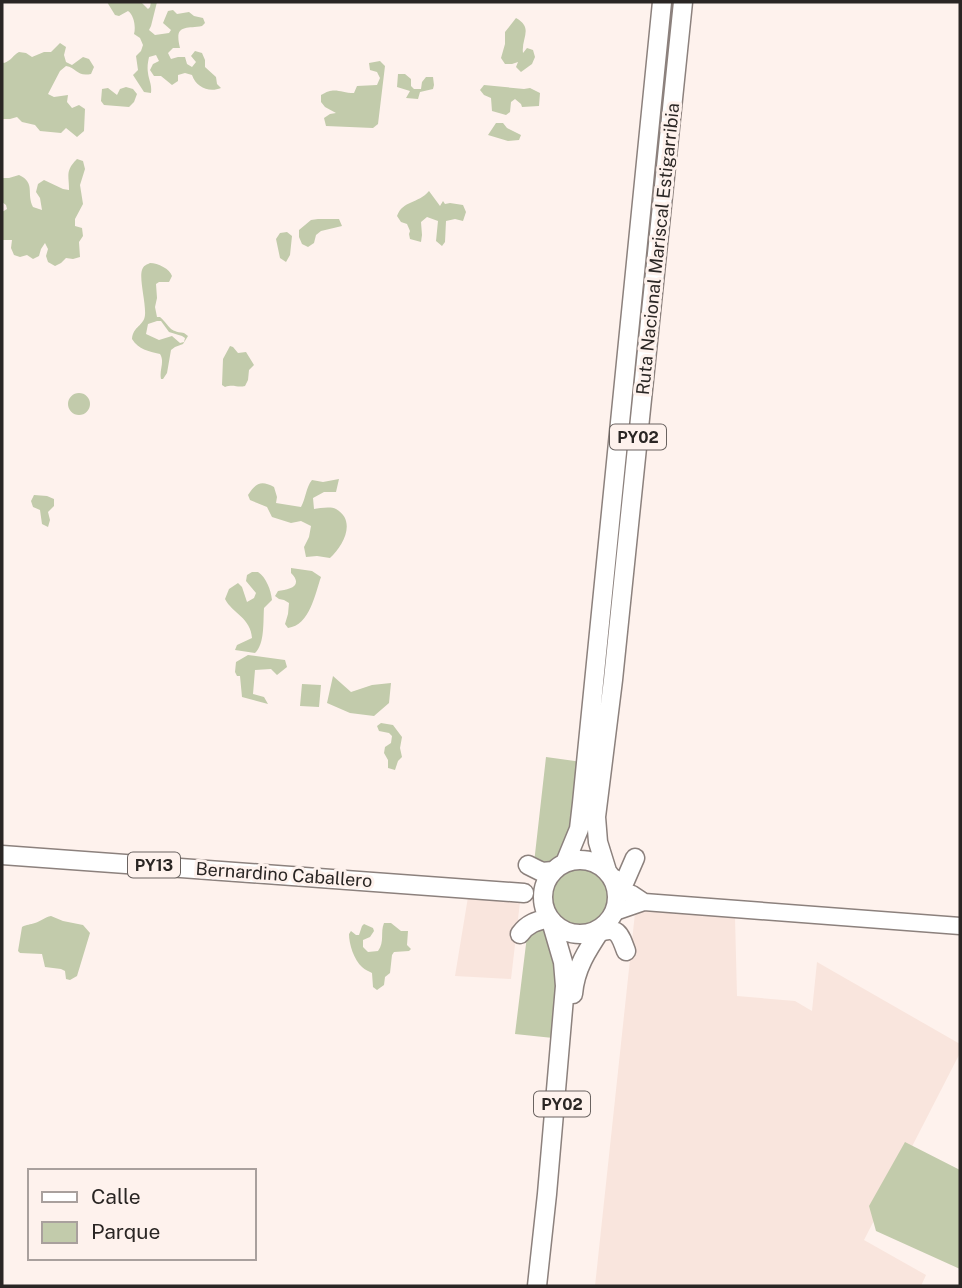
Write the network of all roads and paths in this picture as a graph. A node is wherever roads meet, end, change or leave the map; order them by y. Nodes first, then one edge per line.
1 (662, 2) edge
2 (683, 2) edge
3 (2, 855) edge
4 (635, 858) dead end
5 (528, 865) dead end
6 (556, 869) junction
7 (612, 879) junction
8 (524, 893) junction
9 (644, 902) junction
10 (615, 912) junction
11 (549, 918) junction
12 (960, 926) edge
13 (600, 930) junction
14 (520, 934) dead end
15 (626, 951) dead end
16 (537, 1286) edge
17 (544, 1286) edge

1 - 6 highway, Ruta Nacional Mariscal Estigarribia / PY02
2 - 7 highway, Ruta Nacional Mariscal Estigarribia / PY02
3 - 8 highway, Bernardino Caballero / PY13
4 - 7 highway
5 - 6 highway
6 - 7 highway
6 - 8 highway
6 - 11 highway, PY02
7 - 9 main road
7 - 10 highway, PY02
8 - 11 highway
9 - 10 main road
9 - 12 main road
10 - 13 highway, PY02
11 - 13 highway
11 - 14 highway
11 - 16 highway, PY02
13 - 15 highway
13 - 17 highway, PY02

